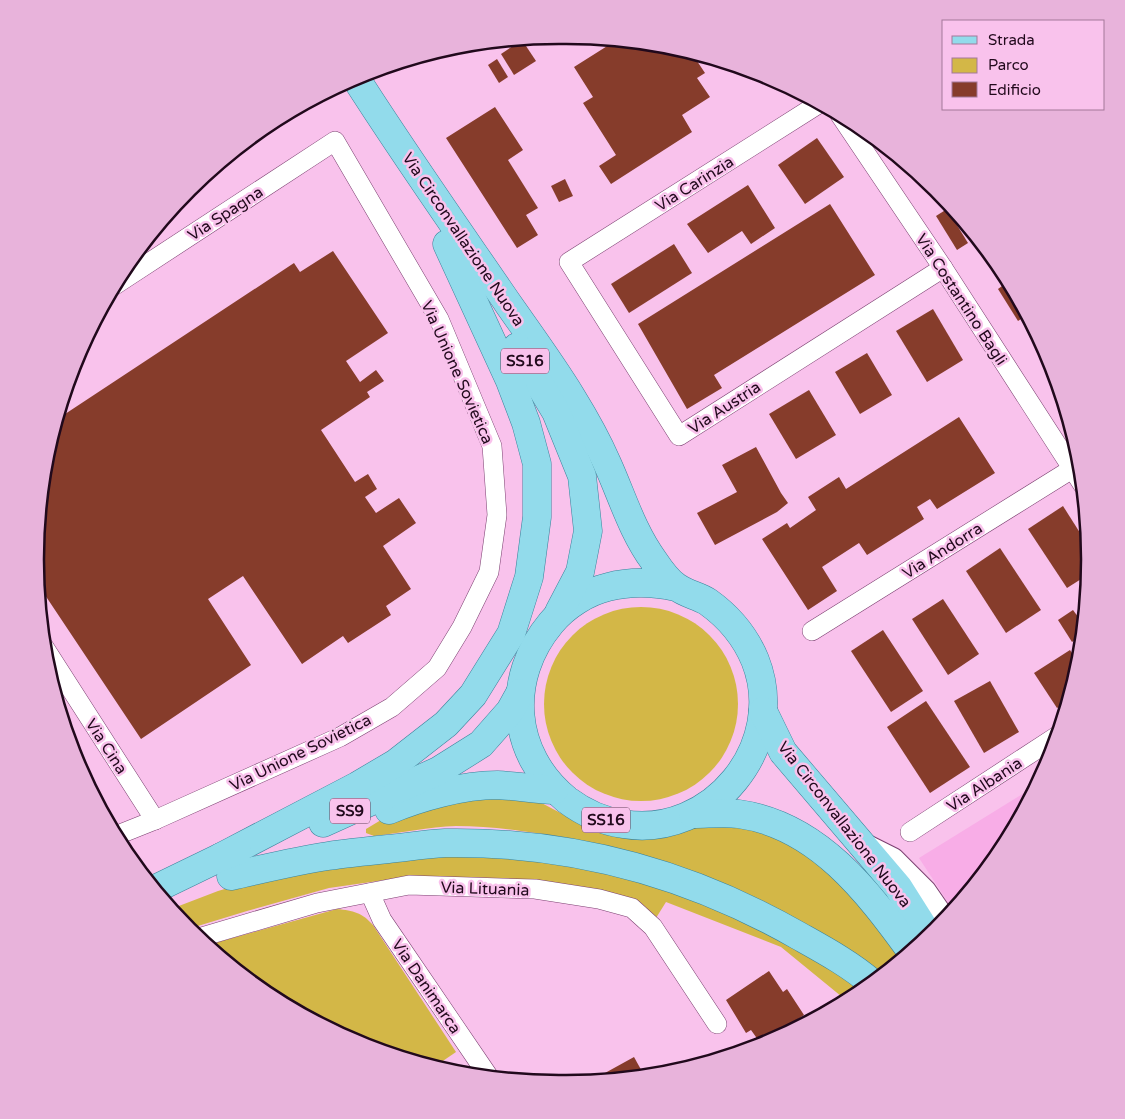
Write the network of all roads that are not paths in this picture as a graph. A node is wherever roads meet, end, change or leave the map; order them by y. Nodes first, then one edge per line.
1 (359, 84) edge
2 (814, 108) edge
3 (385, 125) junction
4 (850, 130) edge
5 (335, 140) joint
6 (447, 244) junction
7 (569, 262) joint
8 (943, 268) junction
9 (130, 274) edge
10 (1072, 468) joint
11 (676, 587) junction
12 (557, 616) junction
13 (812, 631) dead end
14 (55, 664) edge
15 (520, 693) junction
16 (763, 711) junction
17 (1048, 742) edge
18 (554, 790) junction
19 (693, 814) junction
20 (155, 820) junction
21 (910, 832) dead end
22 (123, 833) edge
23 (859, 842) junction
24 (226, 866) junction
25 (163, 889) edge
26 (370, 893) junction
27 (940, 913) edge
28 (925, 929) edge
29 (207, 935) edge
30 (907, 946) edge
31 (866, 978) edge
32 (718, 1024) dead end
33 (484, 1070) edge

1 - 3 main road, Via Circonvallazione Nuova / SS16
2 - 7 street, Via Carinzia
3 - 6 main road, Via Circonvallazione Nuova / SS16
3 - 11 main road, Via Circonvallazione Nuova / SS16
4 - 8 street, Via Costantino Bagli
5 - 9 street, Via Spagna
5 - 20 street, Via Unione Sovietica
6 - 12 main road, Via Circonvallazione Nuova / SS16
6 - 24 main road
7 - 8 street, Via Austria
8 - 10 street, Via Costantino Bagli
10 - 13 street, Via Andorra
11 - 12 main road, SS16
11 - 16 main road, SS16
12 - 15 main road, SS16
14 - 20 street, Via Cina
15 - 18 main road, SS16
15 - 24 main road, SS9
16 - 19 main road, SS16
16 - 23 main road, Via Circonvallazione Nuova / SS16
17 - 21 street, Via Albania
18 - 19 main road, SS16
18 - 24 main road, SS9
19 - 30 main road, Via Circonvallazione Nuova / SS16
20 - 22 street, Via Unione Sovietica
23 - 27 street
23 - 28 main road, Via Circonvallazione Nuova / SS16
24 - 25 main road, SS9
24 - 31 main road
26 - 29 street, Via Lituania
26 - 32 street, Via Lituania
26 - 33 street, Via Danimarca

